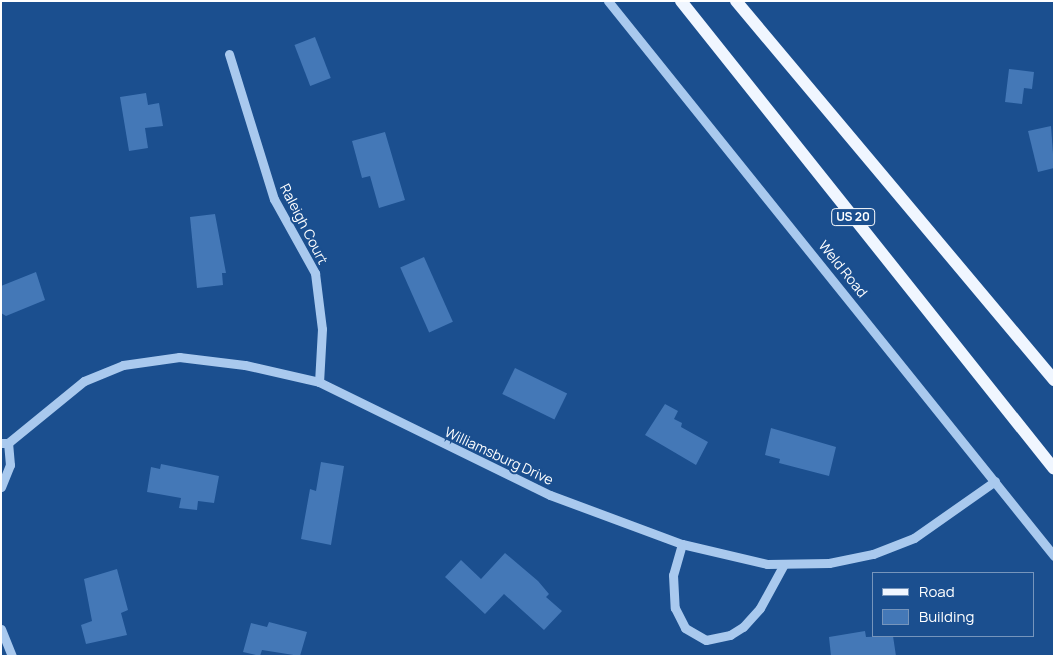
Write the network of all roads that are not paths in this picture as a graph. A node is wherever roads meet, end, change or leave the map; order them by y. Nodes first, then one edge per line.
1 (608, 1) edge
2 (681, 1) edge
3 (736, 1) edge
4 (229, 54) dead end
5 (1054, 380) edge
6 (319, 382) junction
7 (4, 443) edge
8 (1054, 469) edge
9 (995, 481) junction
10 (1, 487) edge
11 (682, 544) junction
12 (1054, 556) edge
13 (783, 566) junction
14 (1, 629) edge
15 (12, 656) edge

1 - 9 street, Weld Road
2 - 8 main road, US 20
3 - 5 main road
4 - 6 street, Raleigh Court
6 - 7 street, Williamsburg Drive
6 - 11 street, Williamsburg Drive
7 - 10 street
9 - 12 street, Weld Road
9 - 13 street, Williamsburg Drive
11 - 13 street, Williamsburg Drive
11 - 13 street
14 - 15 street

